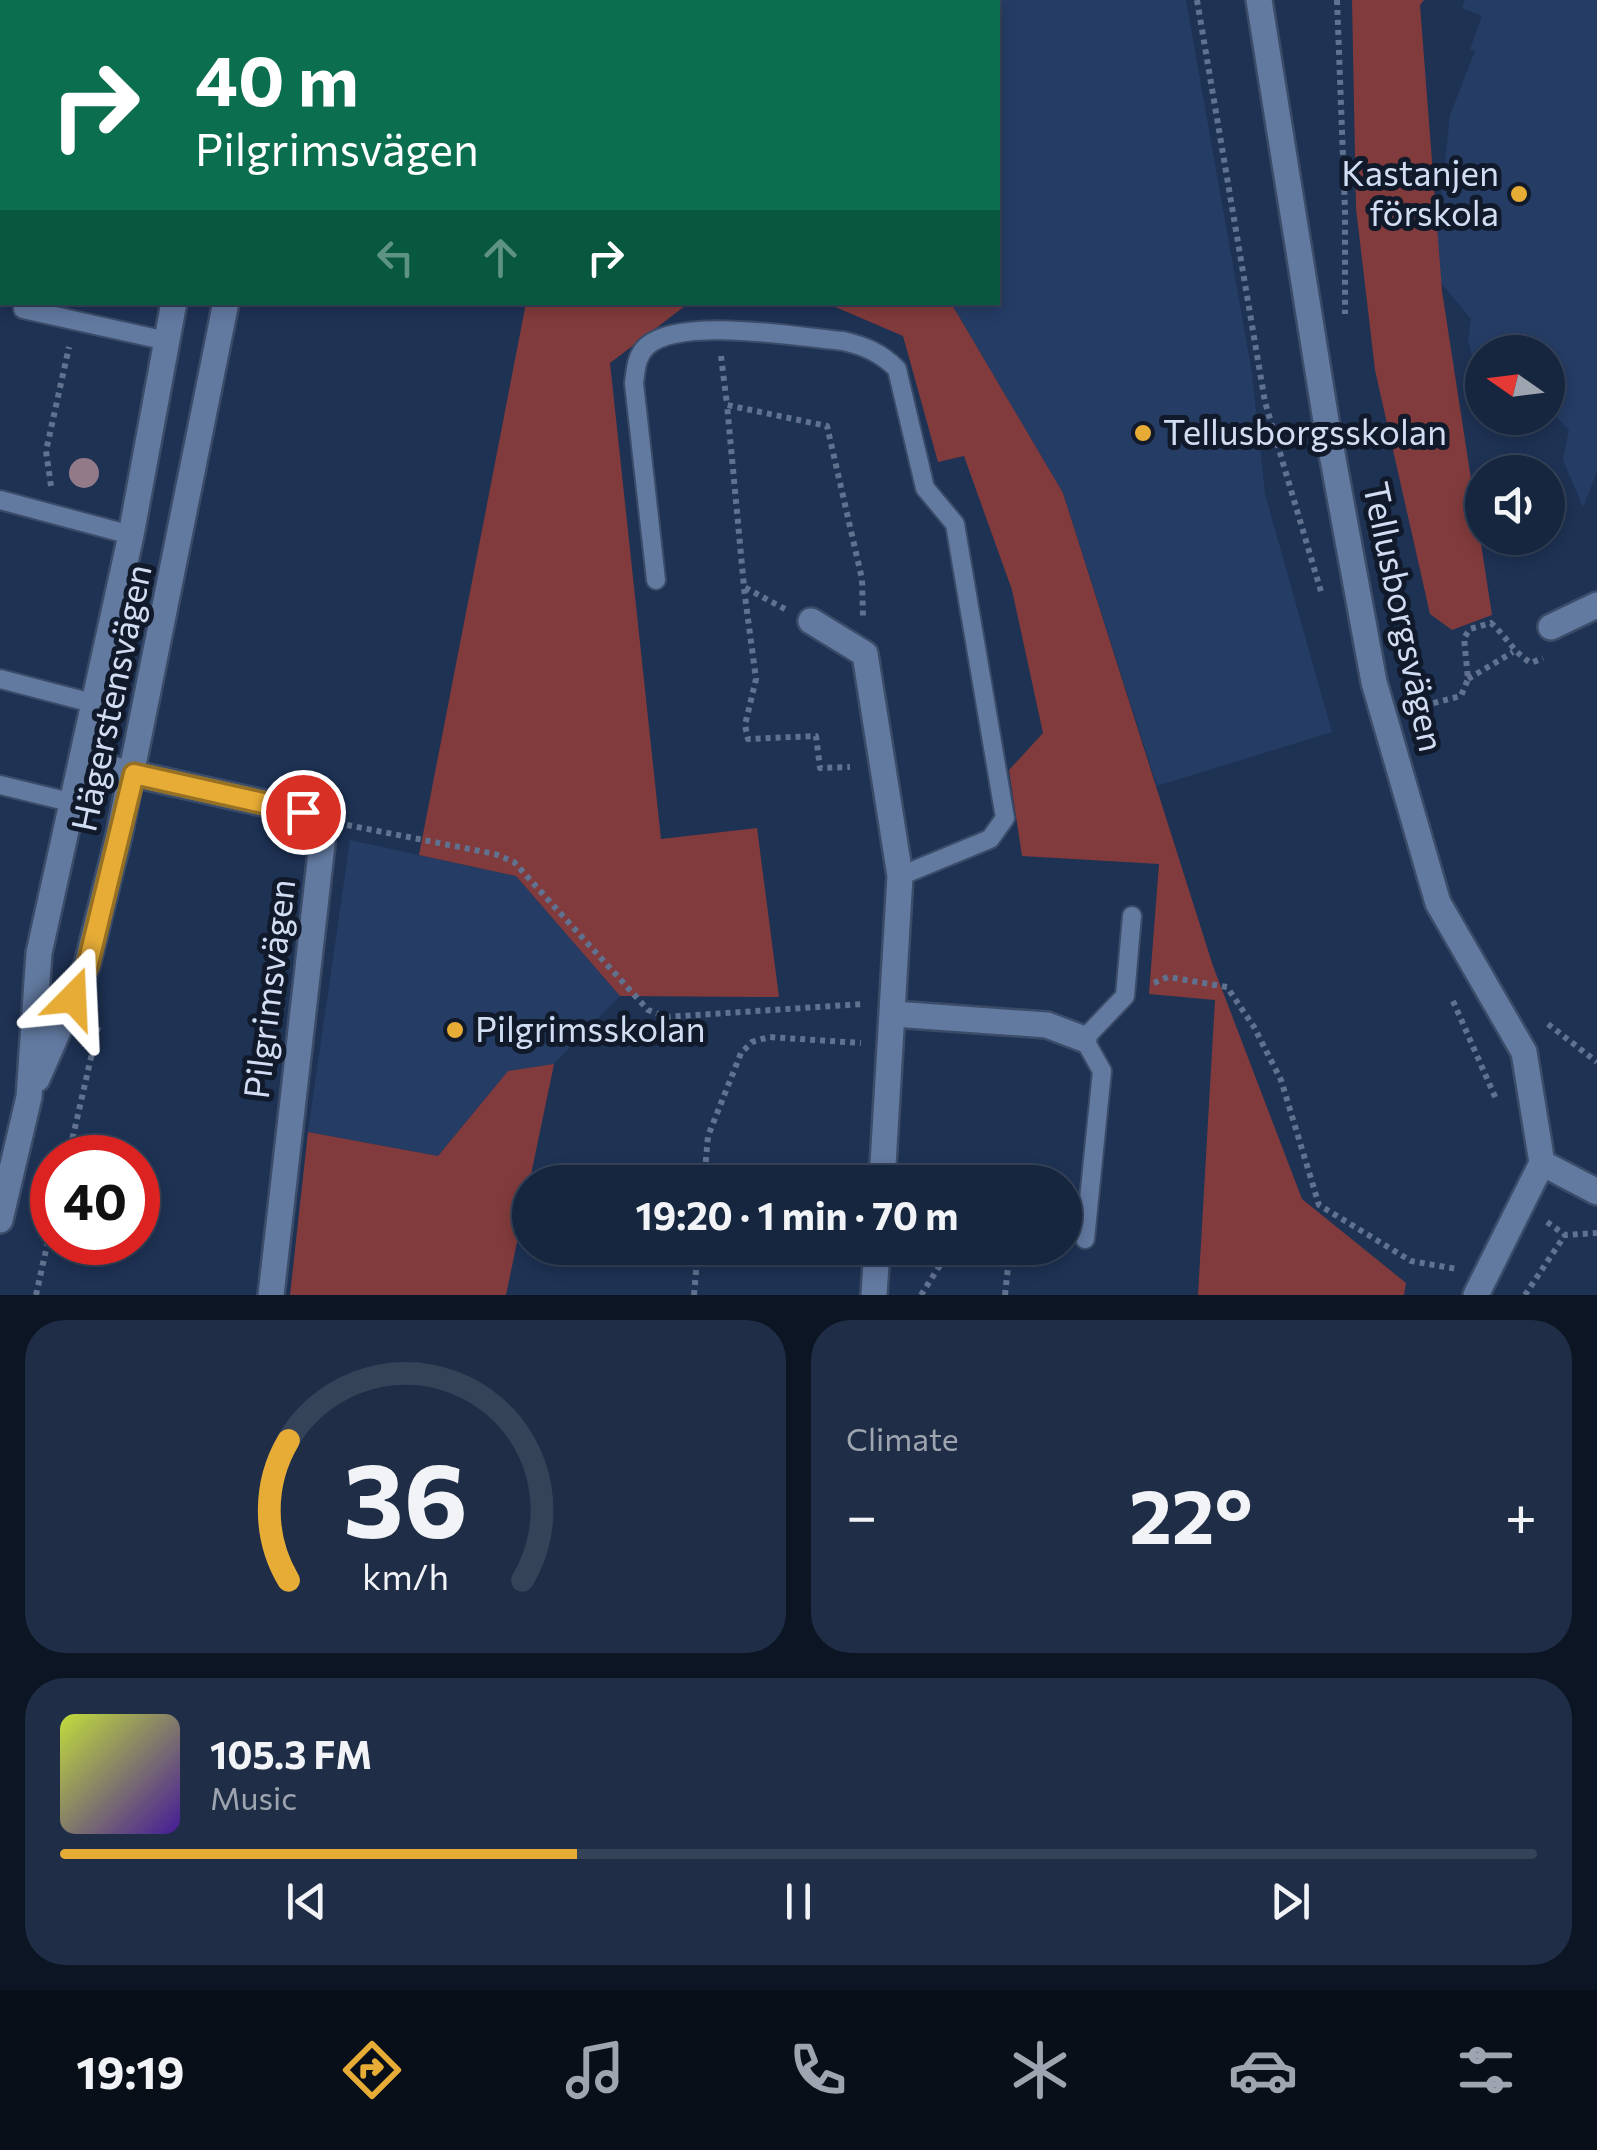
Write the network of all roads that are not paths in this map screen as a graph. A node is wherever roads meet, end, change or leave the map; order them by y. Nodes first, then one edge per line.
1 (1259, 0) edge
2 (173, 305) edge
3 (225, 305) edge
4 (22, 309) dead end
5 (166, 341) junction
6 (0, 500) edge
7 (132, 535) junction
8 (656, 580) dead end
9 (1597, 605) edge
10 (811, 622) road end
11 (1552, 626) dead end
12 (0, 679) edge
13 (96, 704) junction
14 (83, 763) junction
15 (134, 774) junction
16 (0, 785) edge
17 (74, 802) junction
18 (900, 876) junction
19 (1132, 916) dead end
20 (894, 1008) junction
21 (1084, 1039) junction
22 (30, 1097) junction
23 (1542, 1163) junction
24 (883, 1165) edge
25 (1597, 1192) edge
26 (0, 1220) edge
27 (1085, 1238) dead end
28 (876, 1265) edge
29 (271, 1295) edge
30 (874, 1295) edge
31 (1476, 1295) edge

1 - 23 street, Tellusborgsvägen
2 - 5 street, Hägerstensvägen
3 - 15 street, Hägerstensvägen
4 - 5 lane
5 - 7 street, Hägerstensvägen
6 - 7 lane
7 - 13 street, Hägerstensvägen
8 - 18 lane
9 - 11 street
10 - 18 street
12 - 13 lane
13 - 14 street, Hägerstensvägen
14 - 15 street
14 - 17 street, Hägerstensvägen
15 - 22 street, Hägerstensvägen
15 - 29 street, Pilgrimsvägen
16 - 17 lane
17 - 22 street, Hägerstensvägen
18 - 20 street
19 - 21 lane
20 - 21 street
20 - 24 street
21 - 27 lane
22 - 26 street, Hägerstensvägen
23 - 25 street
23 - 31 street
28 - 30 street

